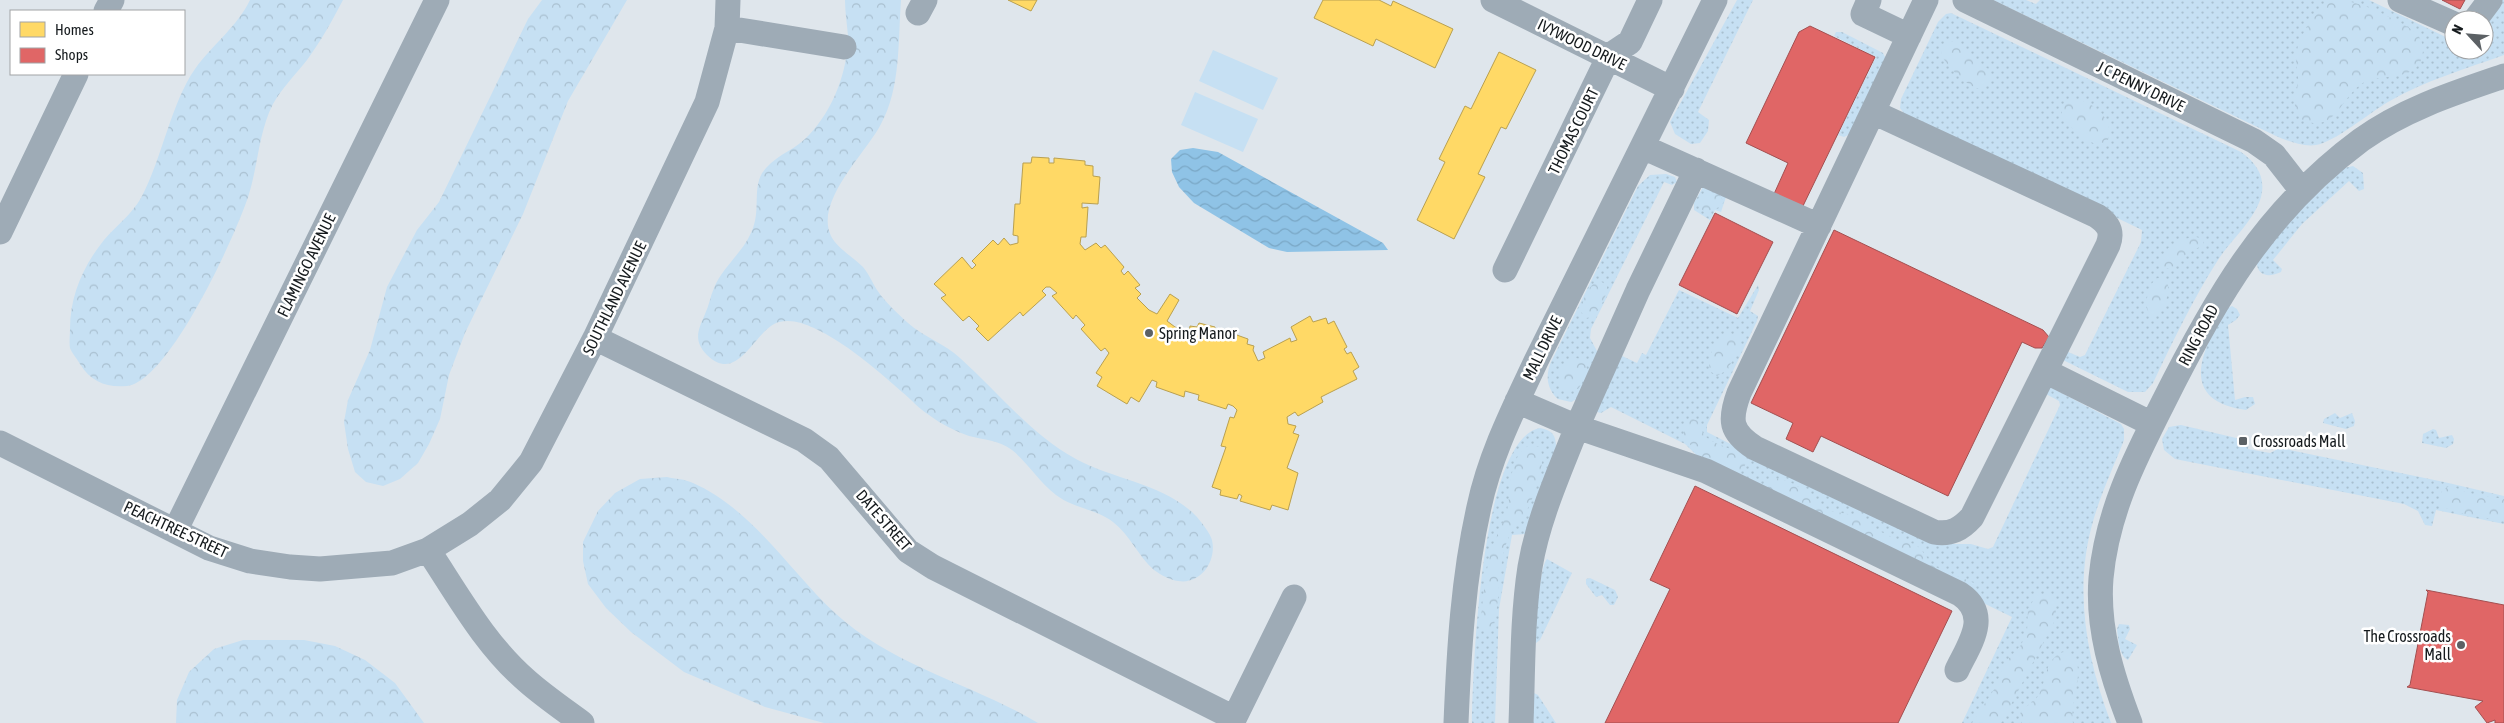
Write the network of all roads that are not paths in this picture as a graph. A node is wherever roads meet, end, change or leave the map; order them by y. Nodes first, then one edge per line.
1 (437, 0) edge
2 (728, 0) edge
3 (1493, 0) edge
4 (1650, 0) edge
5 (1716, 0) edge
6 (1869, 0) edge
7 (1926, 0) edge
8 (1965, 0) edge
9 (2400, 0) edge
10 (2444, 20) edge
11 (727, 28) junction
12 (1909, 36) junction
13 (844, 47) dead end
14 (1608, 56) junction
15 (76, 75) edge
16 (2504, 76) edge
17 (1672, 89) junction
18 (1873, 112) junction
19 (1643, 147) junction
20 (1696, 170) junction
21 (2302, 191) junction
22 (1819, 226) junction
23 (0, 232) edge
24 (1505, 270) dead end
25 (595, 338) junction
26 (2045, 371) junction
27 (1517, 401) junction
28 (2152, 424) junction
29 (1577, 427) junction
30 (0, 443) edge
31 (175, 531) junction
32 (428, 550) junction
33 (1294, 597) dead end
34 (1957, 670) dead end
35 (1233, 721) edge
36 (582, 723) edge
37 (1456, 723) edge
38 (1521, 723) edge
39 (2130, 723) edge

1 - 31 street, FLAMINGO AVENUE
2 - 11 street, SOUTHLAND AVENUE
3 - 14 street, IVYWOOD DRIVE
4 - 14 street
5 - 17 street, MALL DRIVE
6 - 12 street
7 - 12 street
8 - 21 street, J C PENNY DRIVE
9 - 10 street
11 - 13 street
11 - 25 street, SOUTHLAND AVENUE
12 - 18 street
14 - 17 street, IVYWOOD DRIVE
14 - 24 street, THOMAS COURT
15 - 23 street
16 - 21 street, RING ROAD
17 - 19 street, MALL DRIVE
18 - 22 street
18 - 26 street
19 - 20 street
19 - 27 street, MALL DRIVE
20 - 22 street
20 - 29 street
21 - 28 street, RING ROAD
22 - 26 street
25 - 32 street, SOUTHLAND AVENUE
25 - 35 street, DATE STREET
26 - 28 street
27 - 29 street
27 - 37 street, MALL DRIVE
28 - 39 street, RING ROAD
29 - 34 street
29 - 38 street
30 - 31 street, PEACHTREE STREET
31 - 32 street, PEACHTREE STREET
32 - 36 street
33 - 35 street

